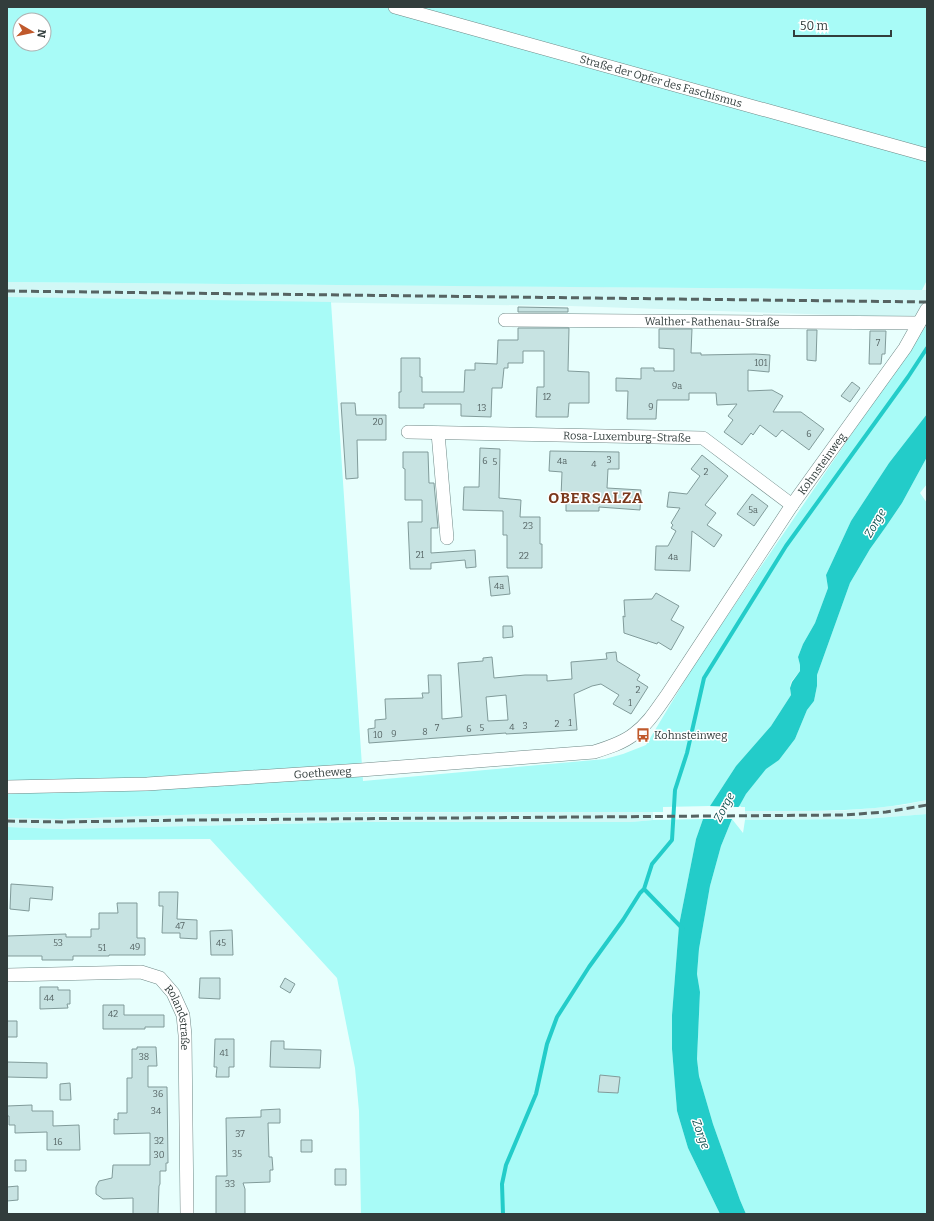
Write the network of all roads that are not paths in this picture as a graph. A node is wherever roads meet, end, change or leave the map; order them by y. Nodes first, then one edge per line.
1 (395, 7) edge
2 (927, 155) edge
3 (927, 309) edge
4 (505, 320) dead end
5 (920, 323) junction
6 (408, 432) dead end
7 (438, 433) junction
8 (792, 505) junction
9 (447, 538) dead end
10 (634, 735) joint
11 (7, 787) edge
12 (7, 974) edge
13 (187, 1214) edge

1 - 2 street, Straße der Opfer des Faschismus
3 - 5 street, Kohnsteinweg
4 - 5 street, Walther-Rathenau-Straße
5 - 8 street, Kohnsteinweg
6 - 7 street, Rosa-Luxemburg-Straße
7 - 8 street, Rosa-Luxemburg-Straße
7 - 9 street
8 - 10 street, Kohnsteinweg
10 - 11 street, Goetheweg
12 - 13 street, Rolandstraße

